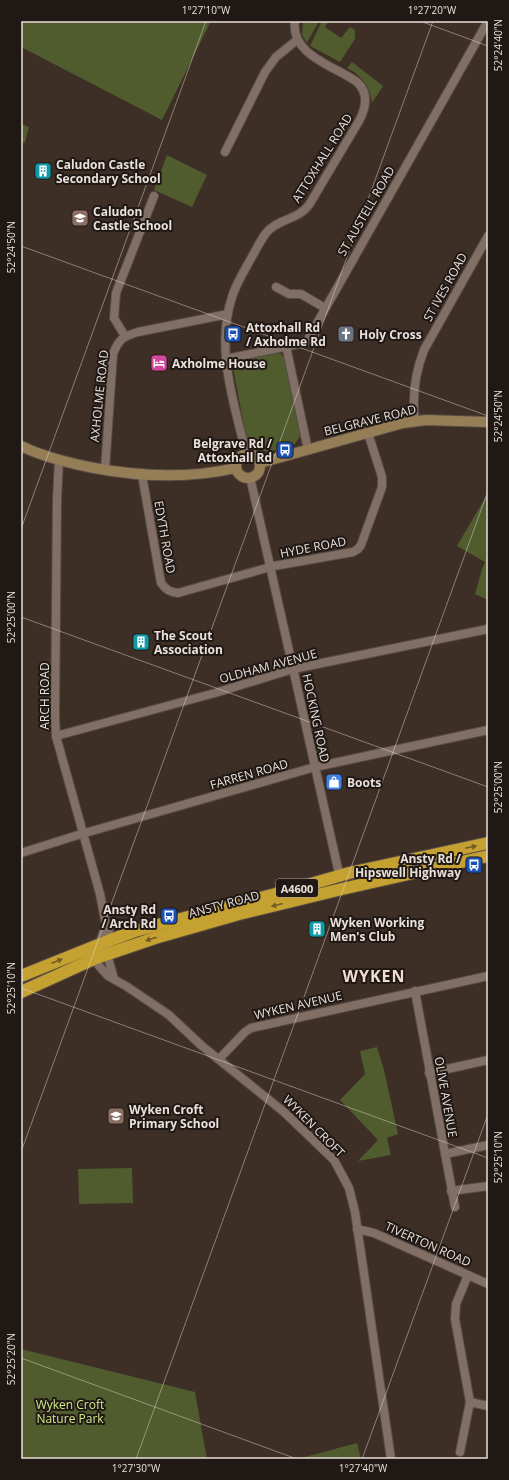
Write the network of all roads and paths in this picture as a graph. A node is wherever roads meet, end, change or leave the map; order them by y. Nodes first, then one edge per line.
1 (295, 21) edge
2 (488, 21) edge
3 (297, 40) junction
4 (225, 152) dead end
5 (154, 196) dead end
6 (488, 236) edge
7 (276, 286) dead end
8 (326, 308) junction
9 (228, 314) junction
10 (125, 336) junction
11 (286, 346) junction
12 (226, 359) junction
13 (415, 421) junction
14 (488, 422) edge
15 (368, 433) junction
16 (21, 446) edge
17 (308, 450) junction
18 (246, 454) junction
19 (59, 460) junction
20 (260, 463) junction
21 (236, 468) junction
22 (105, 470) junction
23 (142, 475) junction
24 (250, 478) junction
25 (270, 568) junction
26 (488, 629) edge
27 (293, 669) junction
28 (488, 730) edge
29 (56, 736) junction
30 (315, 767) junction
31 (83, 833) junction
32 (488, 843) edge
33 (21, 854) edge
34 (488, 856) edge
35 (338, 873) junction
36 (342, 889) junction
37 (103, 943) junction
38 (101, 956) junction
39 (21, 976) edge
40 (488, 976) edge
41 (415, 991) junction
42 (21, 992) edge
43 (219, 1059) junction
44 (488, 1060) edge
45 (430, 1073) junction
46 (488, 1145) edge
47 (444, 1154) junction
48 (488, 1186) edge
49 (451, 1191) junction
50 (455, 1207) dead end
51 (357, 1229) junction
52 (468, 1275) junction
53 (488, 1284) edge
54 (470, 1402) junction
55 (488, 1406) edge
56 (460, 1452) dead end
57 (390, 1459) edge

1 - 3 street
2 - 8 street, ST AUSTELL ROAD
3 - 4 street
3 - 9 street, ATTOXHALL ROAD
5 - 10 street
6 - 13 street, ST IVES ROAD
7 - 8 street
8 - 11 street, ST AUSTELL ROAD
9 - 10 street
9 - 12 street, ATTOXHALL ROAD
10 - 22 street, AXHOLME ROAD
11 - 12 street, ST AUSTELL ROAD
11 - 17 street
12 - 18 street, ATTOXHALL ROAD
13 - 14 street, BELGRAVE ROAD
13 - 15 street, BELGRAVE ROAD
15 - 17 street, BELGRAVE ROAD
15 - 25 street, HYDE ROAD
16 - 19 street
17 - 20 street, BELGRAVE ROAD
18 - 20 street
18 - 21 street
19 - 22 street
19 - 29 street, ARCH ROAD
20 - 24 street
21 - 23 street
21 - 24 street
22 - 23 street
23 - 25 street, EDYTH ROAD
24 - 25 street, HOCKING ROAD
25 - 27 street, HOCKING ROAD
26 - 27 street, OLDHAM AVENUE
27 - 29 street, OLDHAM AVENUE
27 - 30 street, HOCKING ROAD
28 - 30 street, FARREN ROAD
29 - 31 street, ARCH ROAD
30 - 31 street, FARREN ROAD
30 - 35 street, HOCKING ROAD
31 - 33 street, FARREN ROAD
31 - 37 street, ARCH ROAD
35 -> 32 highway, ANSTY ROAD / A4600
34 - 36 highway, ANSTY ROAD / A4600
35 - 36 highway
35 - 37 highway, ANSTY ROAD / A4600
36 -> 38 highway, ANSTY ROAD / A4600
37 - 38 street
39 -> 37 highway, ANSTY ROAD / A4600
38 - 42 highway, ANSTY ROAD / A4600
38 - 43 street, WYKEN CROFT
40 - 41 street, WYKEN AVENUE
41 - 43 street, WYKEN AVENUE
41 - 45 street, OLIVE AVENUE
43 - 51 street, WYKEN CROFT
44 - 45 street
45 - 47 street, OLIVE AVENUE
46 - 47 street
47 - 49 street, OLIVE AVENUE
48 - 49 street
49 - 50 street, OLIVE AVENUE
51 - 52 street, TIVERTON ROAD
51 - 57 street, WYKEN CROFT
52 - 53 street, TIVERTON ROAD
52 - 54 street
54 - 55 street
54 - 56 street

